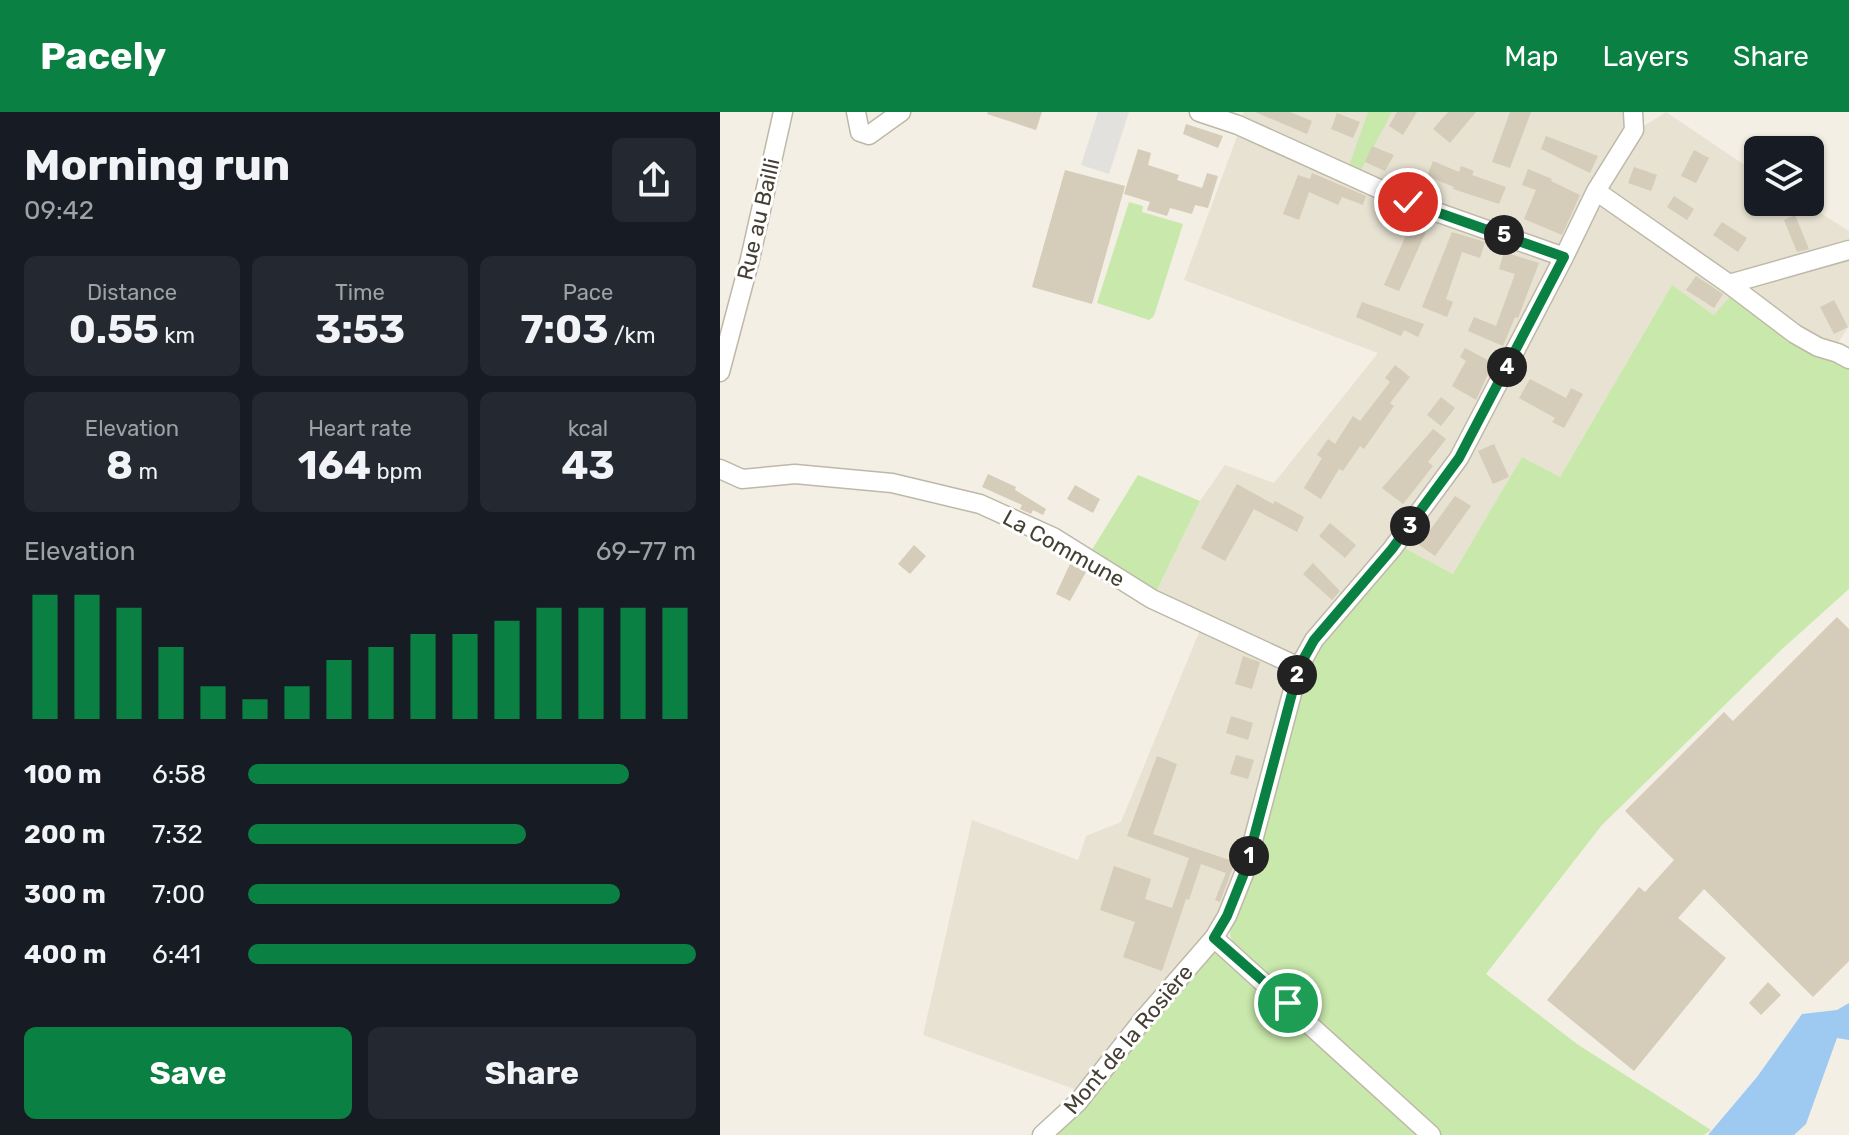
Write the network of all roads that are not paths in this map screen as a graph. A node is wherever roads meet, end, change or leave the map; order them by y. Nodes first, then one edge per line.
1 (783, 112) edge
2 (856, 112) edge
3 (901, 112) edge
4 (1199, 112) edge
5 (1633, 112) edge
6 (1596, 191) junction
7 (1849, 250) edge
8 (1564, 257) junction
9 (1729, 284) junction
10 (1849, 359) edge
11 (720, 372) edge
12 (720, 469) edge
13 (1299, 667) junction
14 (1214, 938) junction
15 (1042, 1135) edge
16 (1431, 1135) edge

1 - 11 street, Rue au Bailli
2 - 3 street
4 - 8 street
5 - 6 street, Mont de la Rosière
6 - 8 street, Mont de la Rosière
6 - 9 street
7 - 9 street
8 - 13 street, Mont de la Rosière
9 - 10 street
12 - 13 street, La Commune
13 - 14 street, Mont de la Rosière
14 - 15 street, Mont de la Rosière
14 - 16 street

